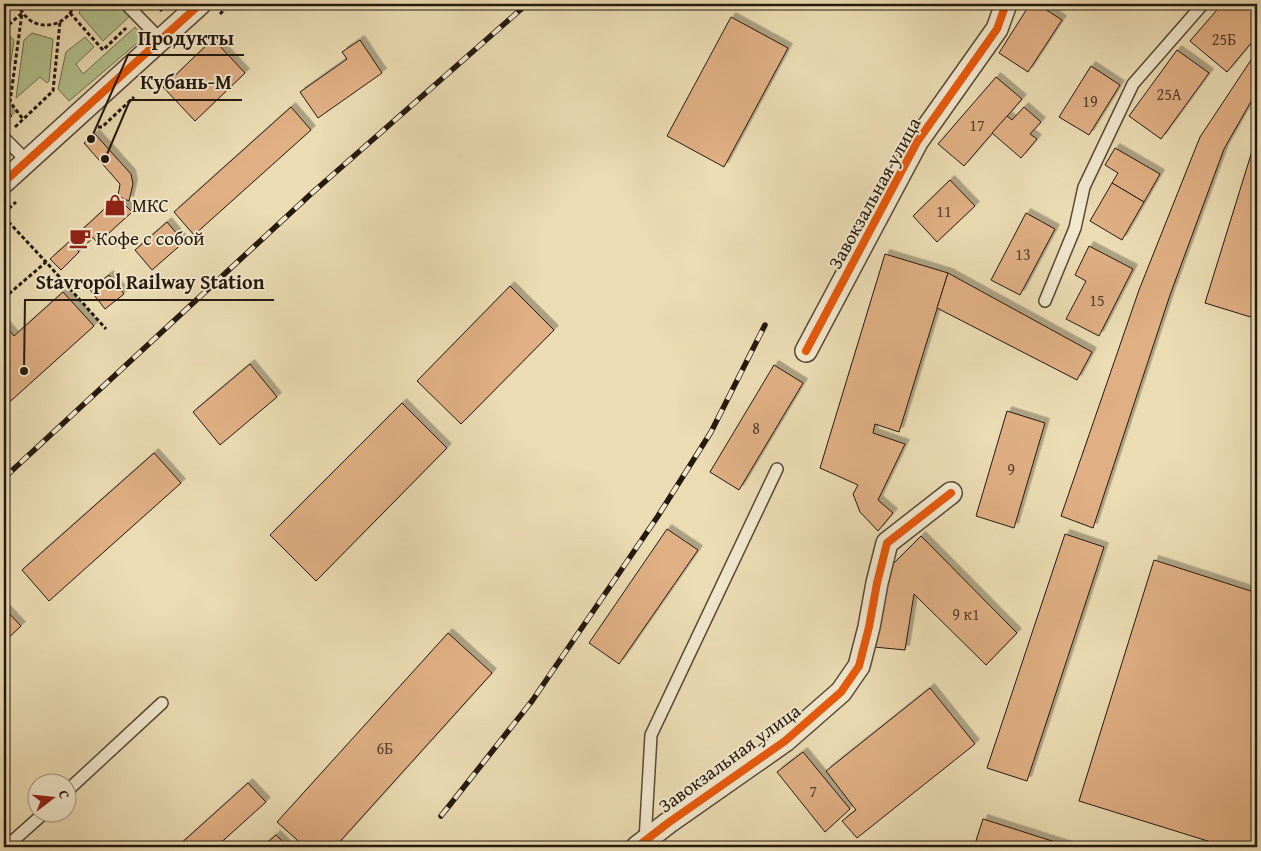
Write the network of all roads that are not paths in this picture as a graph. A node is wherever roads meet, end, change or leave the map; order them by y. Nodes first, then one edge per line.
1 (126, 4) edge
2 (200, 4) edge
3 (1006, 4) edge
4 (1203, 4) edge
5 (161, 40) junction
6 (4, 138) edge
7 (27, 161) junction
8 (4, 182) edge
9 (1045, 301) dead end
10 (806, 351) dead end
11 (777, 469) dead end
12 (951, 493) dead end
13 (162, 702) dead end
14 (78, 781) edge
15 (32, 824) edge
16 (641, 844) edge
17 (6, 847) edge

1 - 5 lane
2 - 5 street
3 - 10 street, Завокзальная улица
4 - 9 lane
5 - 7 street
6 - 7 lane
7 - 8 street
11 - 16 lane
12 - 16 street, Завокзальная улица
13 - 14 lane
15 - 17 lane

